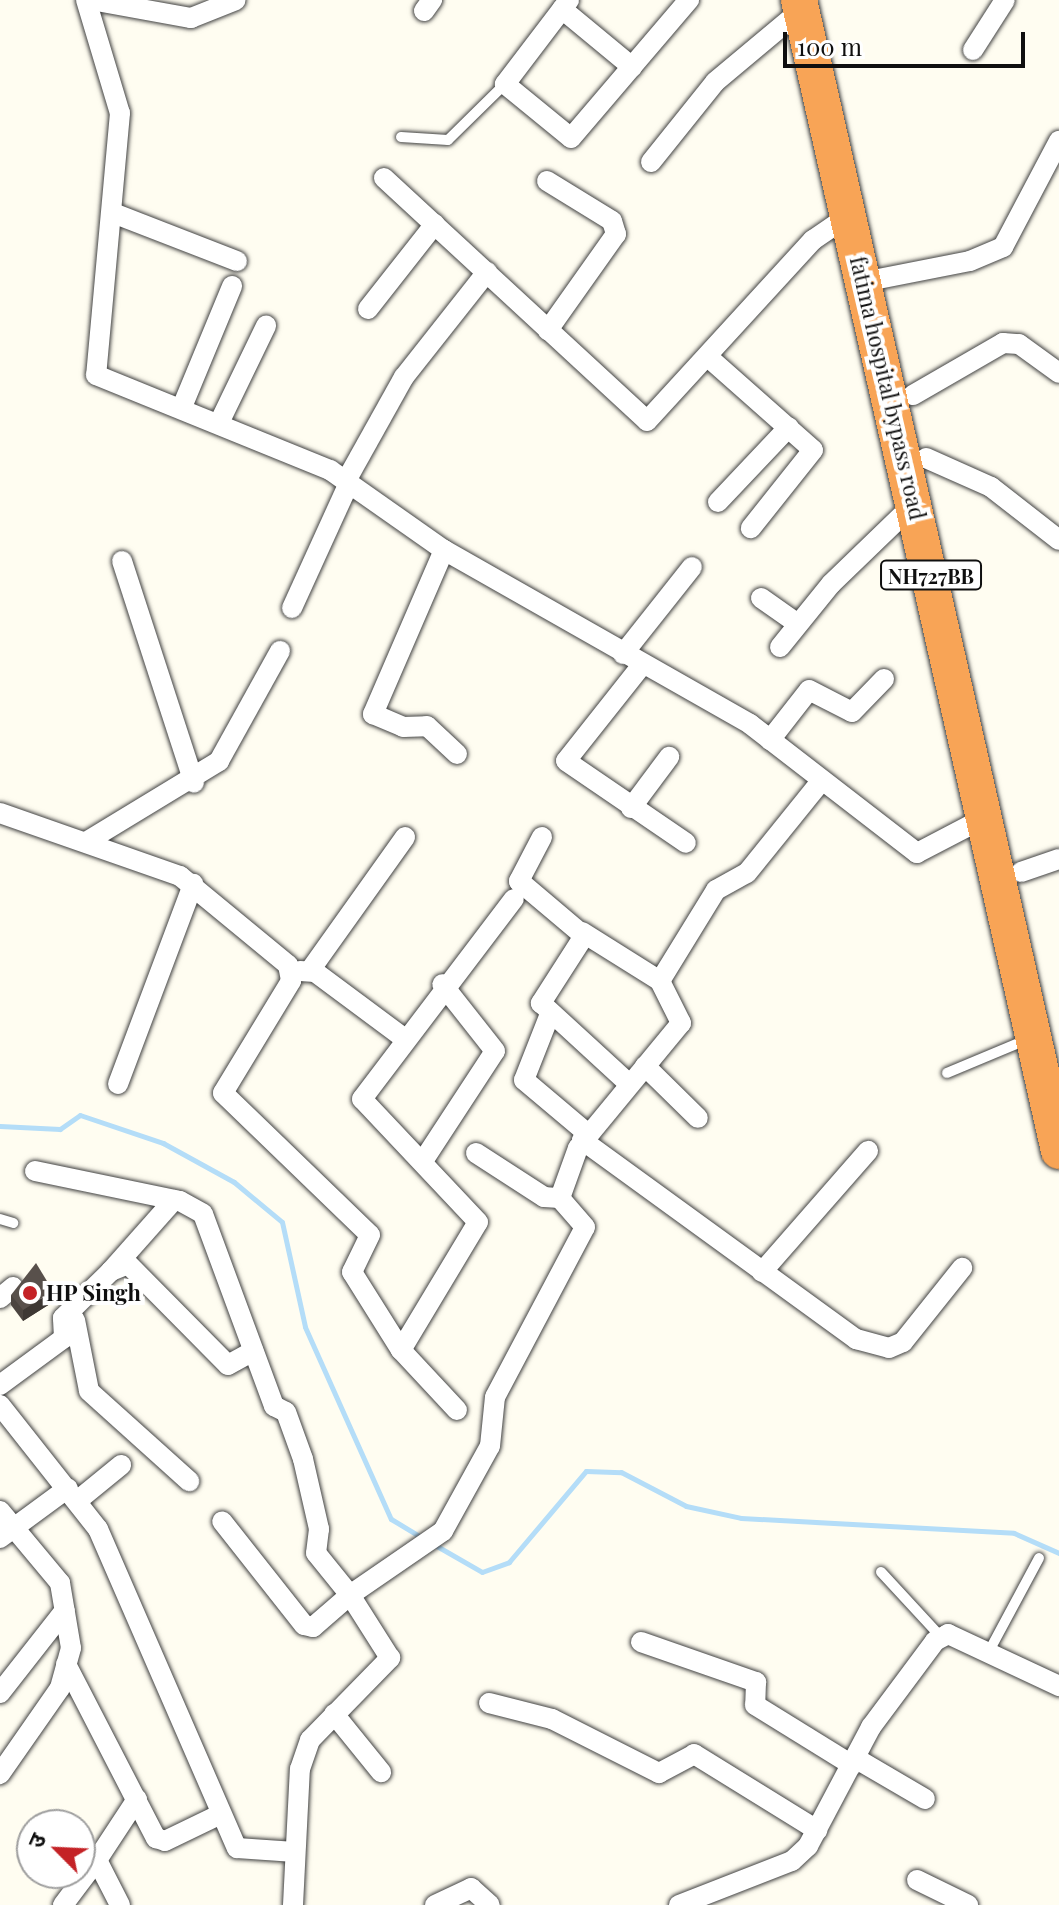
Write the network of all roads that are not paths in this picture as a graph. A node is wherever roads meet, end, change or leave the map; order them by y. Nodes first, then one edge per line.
1 (89, 0) edge
2 (236, 0) edge
3 (689, 0) edge
4 (1005, 0) edge
5 (808, 3) edge
6 (566, 4) edge
7 (973, 50) dead end
8 (632, 67) junction
9 (505, 84) junction
10 (401, 137) dead end
11 (1059, 141) edge
12 (651, 162) dead end
13 (1051, 176) edge
14 (384, 178) dead end
15 (547, 181) dead end
16 (113, 213) junction
17 (848, 216) junction
18 (435, 224) junction
19 (237, 261) dead end
20 (487, 272) junction
21 (874, 278) junction
22 (232, 286) dead end
23 (368, 309) dead end
24 (266, 326) dead end
25 (548, 330) junction
26 (708, 357) junction
27 (1059, 373) edge
28 (913, 395) junction
29 (182, 407) junction
30 (220, 421) junction
31 (789, 427) junction
32 (926, 458) junction
33 (348, 482) junction
34 (718, 502) dead end
35 (915, 503) junction
36 (751, 528) dead end
37 (1059, 540) edge
38 (444, 550) junction
39 (122, 561) dead end
40 (692, 567) dead end
41 (761, 598) dead end
42 (292, 608) dead end
43 (798, 624) junction
44 (780, 647) dead end
45 (280, 651) dead end
46 (623, 654) junction
47 (642, 665) junction
48 (884, 679) dead end
49 (770, 740) junction
50 (457, 754) dead end
51 (669, 757) dead end
52 (984, 761) junction
53 (822, 780) junction
54 (194, 783) junction
55 (631, 808) junction
56 (0, 813) edge
57 (984, 818) junction
58 (405, 837) dead end
59 (542, 837) dead end
60 (86, 842) junction
61 (686, 843) dead end
62 (1059, 859) edge
63 (1021, 872) junction
64 (193, 884) junction
65 (514, 899) dead end
66 (582, 932) junction
67 (301, 971) junction
68 (660, 981) junction
69 (442, 984) junction
70 (550, 1014) junction
71 (1047, 1034) edge
72 (404, 1038) junction
73 (645, 1066) junction
74 (947, 1073) dead end
75 (118, 1084) dead end
76 (629, 1084) junction
77 (698, 1118) dead end
78 (585, 1136) junction
79 (868, 1151) dead end
80 (1059, 1151) edge
81 (476, 1153) dead end
82 (423, 1161) junction
83 (35, 1171) dead end
84 (560, 1198) junction
85 (174, 1200) junction
86 (0, 1219) edge
87 (13, 1223) dead end
88 (962, 1268) dead end
89 (111, 1271) junction
90 (762, 1272) junction
91 (74, 1308) junction
92 (401, 1350) junction
93 (253, 1351) junction
94 (0, 1385) edge
95 (0, 1405) edge
96 (457, 1410) dead end
97 (121, 1465) dead end
98 (189, 1481) dead end
99 (72, 1494) junction
100 (222, 1521) dead end
101 (4, 1526) edge
102 (1039, 1558) dead end
103 (881, 1572) dead end
104 (350, 1595) junction
105 (65, 1610) junction
106 (941, 1637) junction
107 (641, 1642) dead end
108 (987, 1655) junction
109 (66, 1664) junction
110 (1059, 1686) edge
111 (0, 1693) edge
112 (489, 1703) dead end
113 (334, 1714) junction
114 (854, 1761) junction
115 (381, 1772) dead end
116 (0, 1774) edge
117 (137, 1799) junction
118 (925, 1799) dead end
119 (221, 1814) junction
120 (817, 1830) junction
121 (295, 1852) junction
122 (97, 1860) junction
123 (917, 1880) dead end
124 (63, 1905) edge
125 (120, 1905) edge
126 (293, 1905) edge
127 (435, 1905) edge
128 (490, 1905) edge
129 (679, 1905) edge
130 (968, 1905) edge

1 - 2 street
1 - 16 street
3 - 8 street
4 - 7 street
5 - 12 street
5 - 17 highway, fatima hospital bypass road / NH727BB
5 - 21 highway, fatima hospital bypass road / NH727BB
6 - 8 street
6 - 9 street
8 - 9 street
9 - 10 lane
11 - 13 street
13 - 21 street
14 - 18 street
15 - 25 street
16 - 19 street
16 - 29 street
17 - 21 highway, fatima hospital bypass road / NH727BB
17 - 26 street
18 - 20 street
18 - 23 street
20 - 25 street
20 - 33 street
21 - 28 highway, fatima hospital bypass road / NH727BB
21 - 35 highway, fatima hospital bypass road / NH727BB
22 - 29 street
24 - 30 street
25 - 26 street
26 - 31 street
27 - 28 street
28 - 32 highway, fatima hospital bypass road / NH727BB
29 - 30 street
30 - 33 street
31 - 34 street
31 - 36 street
32 - 37 street
32 - 52 highway, fatima hospital bypass road / NH727BB
33 - 38 street
33 - 42 street
35 - 43 street
35 - 52 highway, fatima hospital bypass road / NH727BB
38 - 46 street
38 - 50 street
39 - 54 street
40 - 46 street
41 - 43 street
43 - 44 street
45 - 54 street
46 - 47 street
47 - 49 street
47 - 55 street
48 - 49 street
49 - 53 street
51 - 55 street
52 - 57 highway, fatima hospital bypass road / NH727BB
52 - 63 highway, fatima hospital bypass road / NH727BB
53 - 57 street
53 - 68 street
54 - 60 street
55 - 61 street
56 - 60 street
57 - 71 highway, fatima hospital bypass road / NH727BB
58 - 67 street
59 - 66 street
60 - 64 street
62 - 63 street
63 - 71 highway, fatima hospital bypass road / NH727BB
64 - 67 street
64 - 75 street
65 - 69 street
66 - 68 street
66 - 70 street
67 - 72 street
67 - 92 street
68 - 73 street
69 - 72 street
69 - 82 street
70 - 76 street
70 - 78 street
71 - 74 lane
71 - 80 highway, fatima hospital bypass road / NH727BB
72 - 82 street
73 - 76 street
73 - 77 street
76 - 78 street
78 - 84 street
78 - 90 street
79 - 90 street
81 - 84 street
82 - 92 street
83 - 85 street
84 - 104 street
85 - 89 street
85 - 93 street
86 - 87 lane
88 - 90 street
89 - 91 street
89 - 93 street
91 - 94 street
91 - 98 street
92 - 96 street
93 - 104 street
95 - 99 street
97 - 99 street
99 - 101 street
99 - 119 street
100 - 104 street
101 - 105 street
102 - 108 lane
103 - 106 lane
104 - 113 street
105 - 109 street
105 - 111 street
106 - 108 street
106 - 114 street
107 - 114 street
108 - 110 street
109 - 116 street
109 - 117 street
112 - 120 street
113 - 115 street
113 - 121 street
114 - 118 street
114 - 120 street
117 - 119 street
117 - 122 street
119 - 121 street
120 - 129 street
121 - 126 street
122 - 124 street
122 - 125 street
123 - 130 street
127 - 128 street

